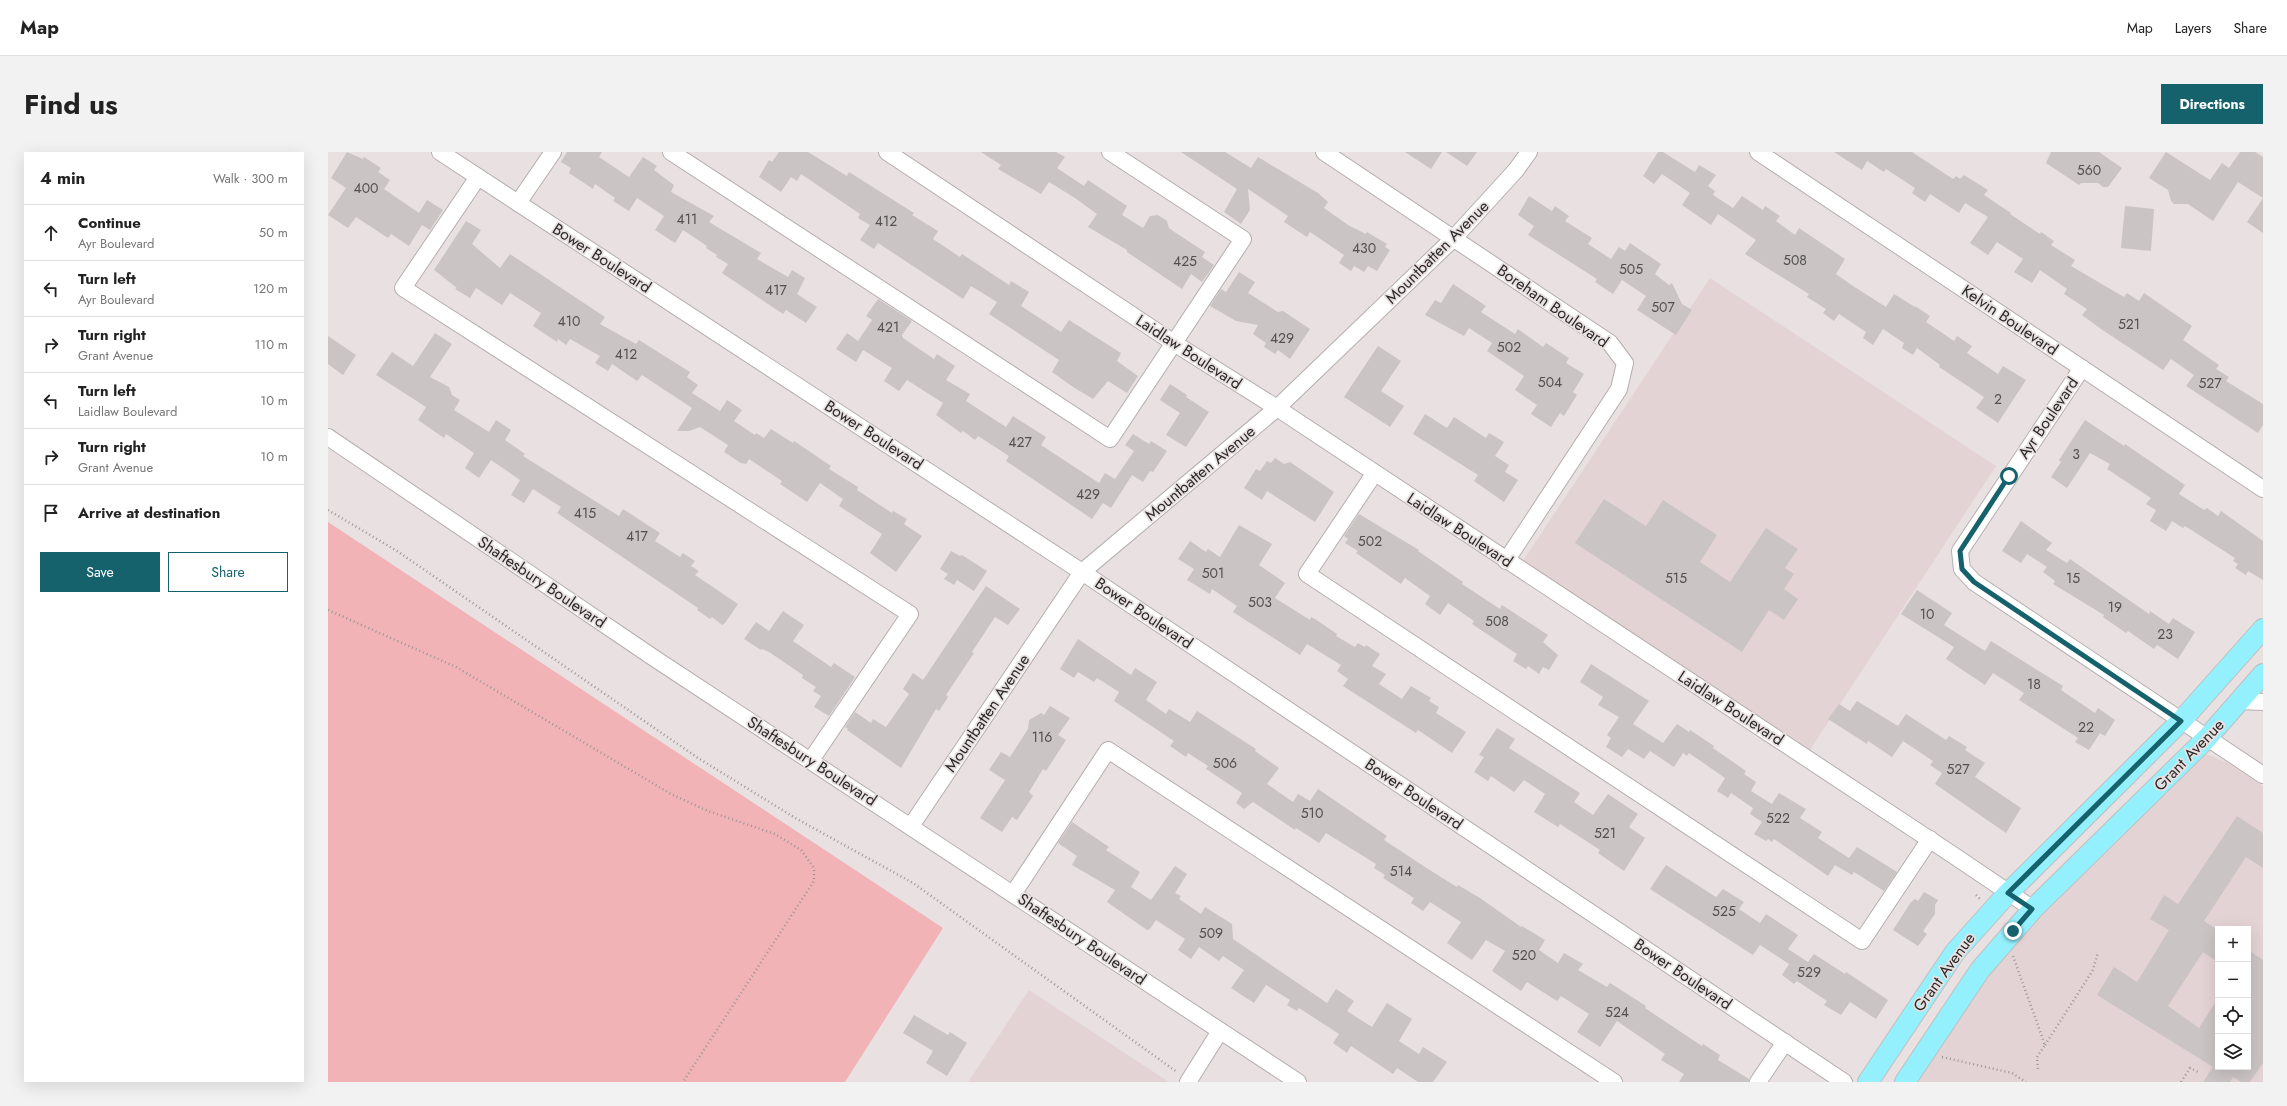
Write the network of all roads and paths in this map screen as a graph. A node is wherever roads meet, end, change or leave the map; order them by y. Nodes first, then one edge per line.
1 (440, 152) edge
2 (553, 152) edge
3 (671, 152) edge
4 (887, 152) edge
5 (1110, 152) edge
6 (1324, 152) edge
7 (1529, 152) edge
8 (1758, 152) edge
9 (478, 177) junction
10 (518, 203) junction
11 (1454, 238) junction
12 (1174, 343) junction
13 (2082, 368) junction
14 (1277, 408) junction
15 (328, 436) edge
16 (1374, 474) junction
17 (2263, 488) edge
18 (328, 510) edge
19 (1506, 561) junction
20 (1082, 572) junction
21 (328, 610) edge
22 (2263, 629) edge
23 (2263, 674) edge
24 (2240, 701) junction
25 (2263, 702) edge
26 (2181, 721) junction
27 (2207, 738) junction
28 (811, 760) junction
29 (2263, 775) edge
30 (911, 826) junction
31 (1930, 839) junction
32 (2008, 893) junction
33 (1014, 894) junction
34 (2032, 909) junction
35 (2098, 952) dead end
36 (2013, 954) dead end
37 (1220, 1031) junction
38 (1785, 1042) junction
39 (2044, 1045) junction
40 (1940, 1056) dead end
41 (2038, 1069) dead end
42 (2200, 1073) dead end
43 (1188, 1081) edge
44 (683, 1082) edge
45 (1298, 1082) edge
46 (1614, 1082) edge
47 (1758, 1082) edge
48 (1844, 1082) edge
49 (1868, 1082) edge
50 (1905, 1082) edge
51 (2026, 1082) edge
52 (2181, 1082) edge

1 - 9 street, Bower Boulevard
2 - 10 street
3 - 12 street
4 - 12 street, Laidlaw Boulevard
5 - 12 street
6 - 11 street, Boreham Boulevard
7 - 11 street, Mountbatten Avenue
8 - 13 street, Kelvin Boulevard
9 - 10 street, Bower Boulevard
9 - 28 street
10 - 20 street, Bower Boulevard
11 - 14 street, Mountbatten Avenue
11 - 19 street, Boreham Boulevard
12 - 14 street, Laidlaw Boulevard
13 - 17 street, Kelvin Boulevard
13 - 26 street, Ayr Boulevard
14 - 16 street, Laidlaw Boulevard
14 - 20 street, Mountbatten Avenue
15 - 28 street, Shaftesbury Boulevard
16 - 19 street, Laidlaw Boulevard
16 - 31 street
18 - 43 path
19 - 31 street, Laidlaw Boulevard
20 - 30 street, Mountbatten Avenue
20 - 38 street, Bower Boulevard
21 - 44 path
22 - 26 main road, Grant Avenue
23 - 24 main road, Grant Avenue
24 - 25 street
24 - 27 main road, Grant Avenue
26 - 27 street, Ayr Boulevard
26 - 32 main road, Grant Avenue
27 - 29 street, Ayr Boulevard
27 - 34 main road, Grant Avenue
28 - 30 street, Shaftesbury Boulevard
30 - 33 street, Shaftesbury Boulevard
31 - 32 street, Laidlaw Boulevard
32 - 34 street, Laidlaw Boulevard
32 - 49 main road, Grant Avenue
33 - 37 street, Shaftesbury Boulevard
33 - 46 street
34 - 50 main road, Grant Avenue
35 - 39 path
36 - 39 path
37 - 43 street
37 - 45 street, Shaftesbury Boulevard
38 - 47 street
38 - 48 street, Bower Boulevard
39 - 41 path
40 - 51 path
42 - 52 path

